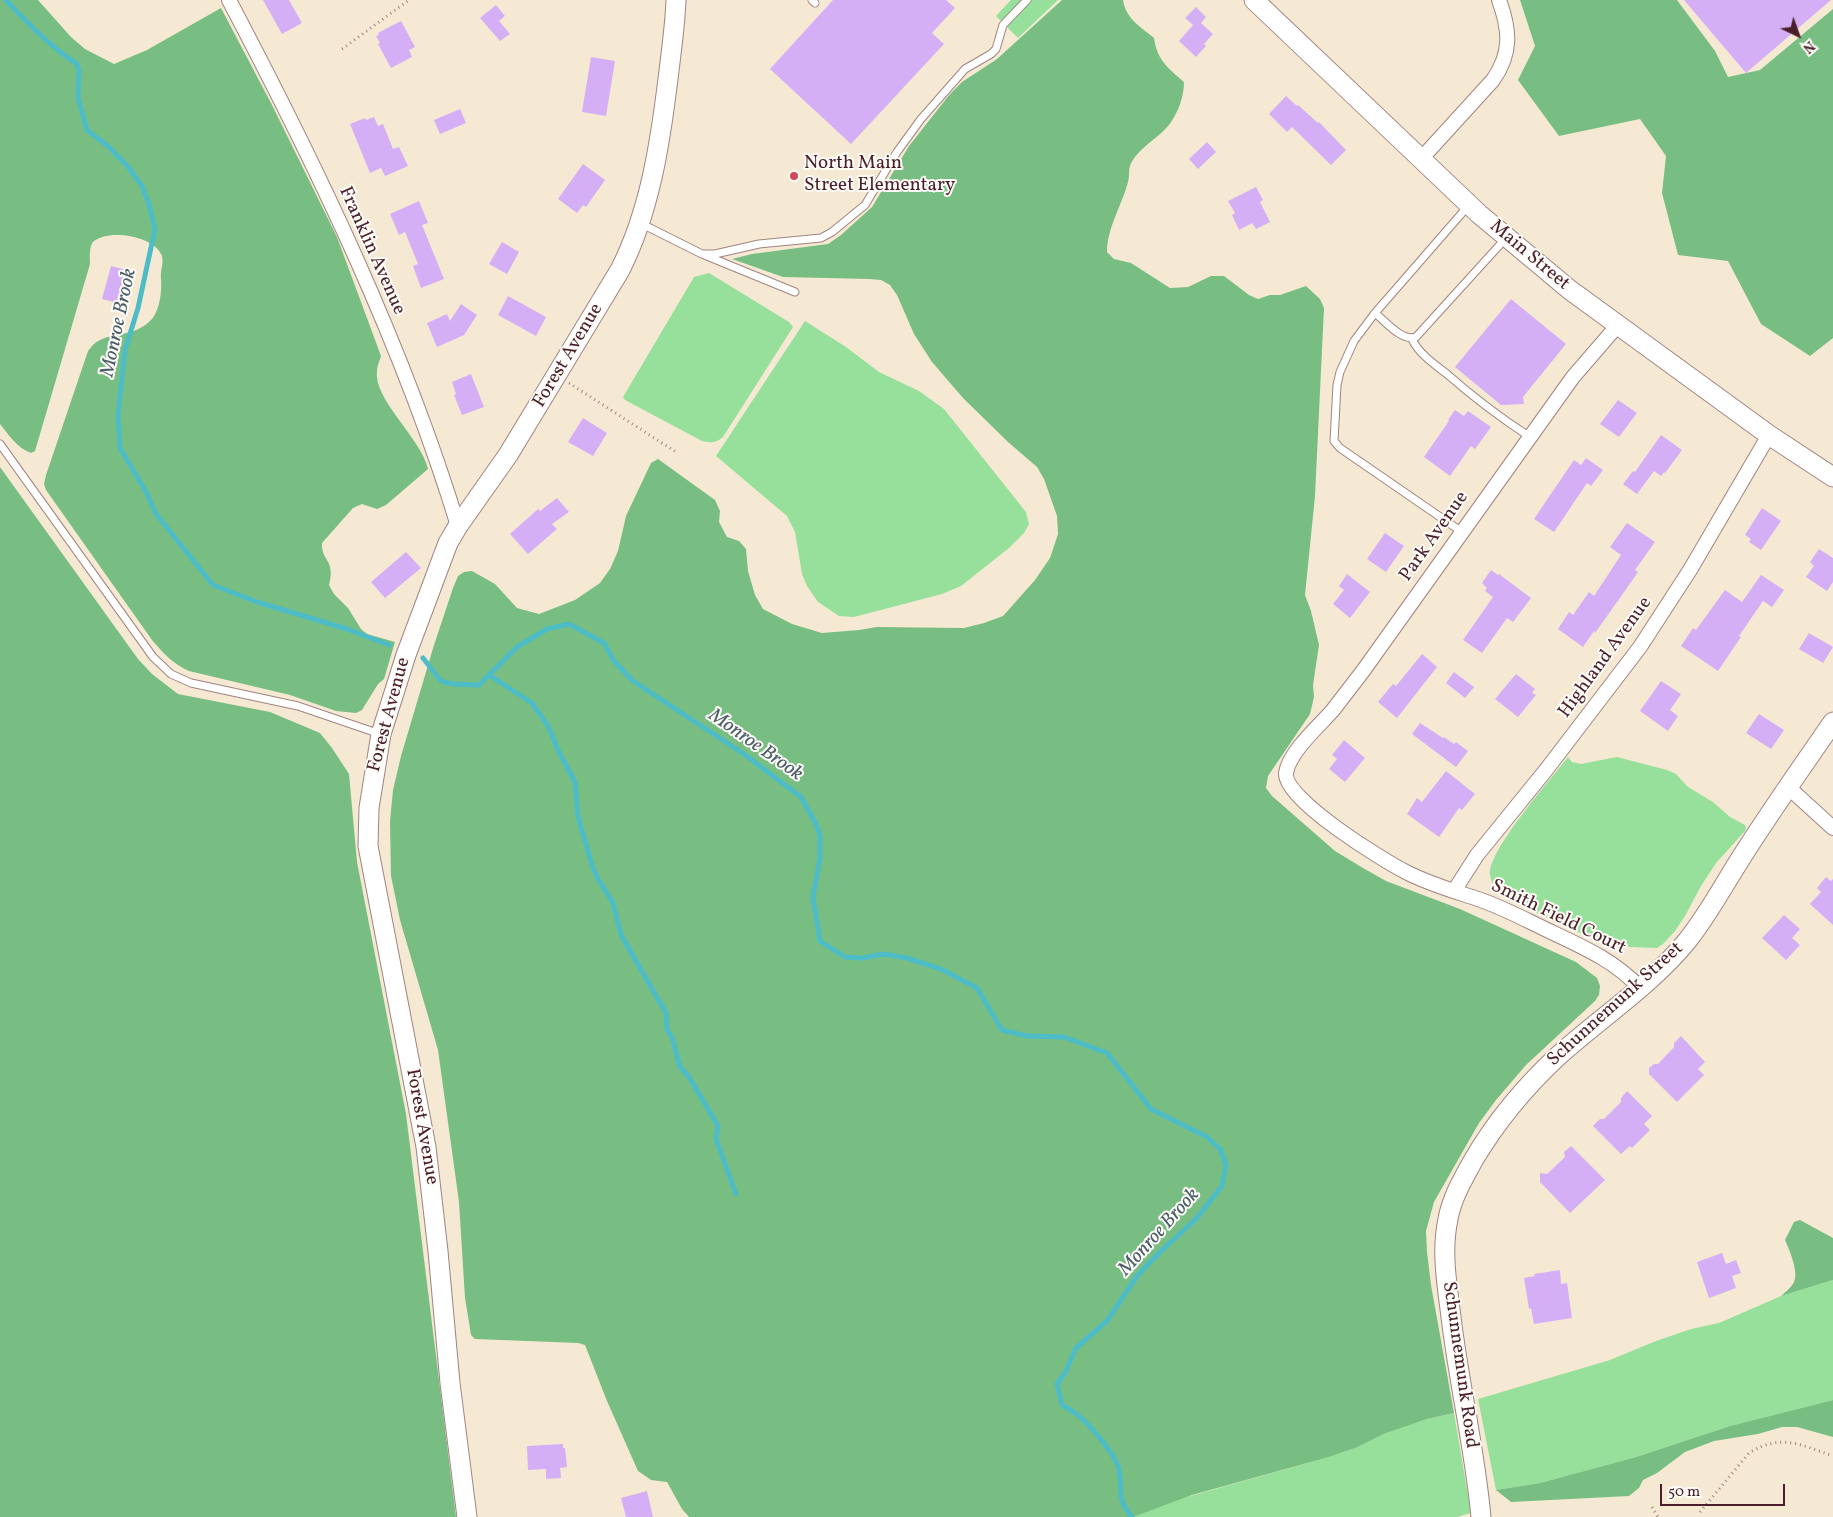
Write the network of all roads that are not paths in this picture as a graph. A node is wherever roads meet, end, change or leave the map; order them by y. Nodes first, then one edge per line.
1 (229, 0) edge
2 (676, 0) edge
3 (1027, 0) edge
4 (1254, 0) edge
5 (1499, 0) edge
6 (1421, 159) junction
7 (1470, 205) junction
8 (640, 222) junction
9 (1507, 237) junction
10 (702, 254) junction
11 (795, 292) dead end
12 (1376, 313) junction
13 (1618, 325) junction
14 (1412, 339) junction
15 (1769, 435) junction
16 (1530, 437) junction
17 (0, 444) edge
18 (1833, 477) edge
19 (458, 526) junction
20 (1462, 532) junction
21 (1833, 722) edge
22 (381, 734) junction
23 (1286, 772) joint
24 (1788, 787) junction
25 (1833, 828) edge
26 (1454, 891) junction
27 (1640, 988) junction
28 (1450, 1212) joint
29 (467, 1517) edge
30 (1481, 1517) edge

1 - 19 street, Franklin Avenue
2 - 8 street, Forest Avenue
3 - 10 lane
4 - 6 street, Main Street
5 - 6 street
6 - 7 street, Main Street
7 - 9 street, Main Street
7 - 12 lane
8 - 10 lane
8 - 19 street, Forest Avenue
9 - 13 street, Main Street
9 - 14 lane
10 - 11 lane
12 - 14 lane
12 - 20 lane
13 - 15 street, Main Street
13 - 16 street, Park Avenue
14 - 16 lane
15 - 18 street, Main Street
15 - 26 street, Highland Avenue
16 - 20 street, Park Avenue
17 - 22 lane
19 - 22 street, Forest Avenue
20 - 23 street, Park Avenue
21 - 24 street, Schunnemunk Street
22 - 29 street, Forest Avenue
23 - 26 street, Smith Field Court
24 - 25 street
24 - 27 street, Schunnemunk Street
26 - 27 street, Smith Field Court
27 - 28 street, Schunnemunk Street
28 - 30 street, Schunnemunk Road

